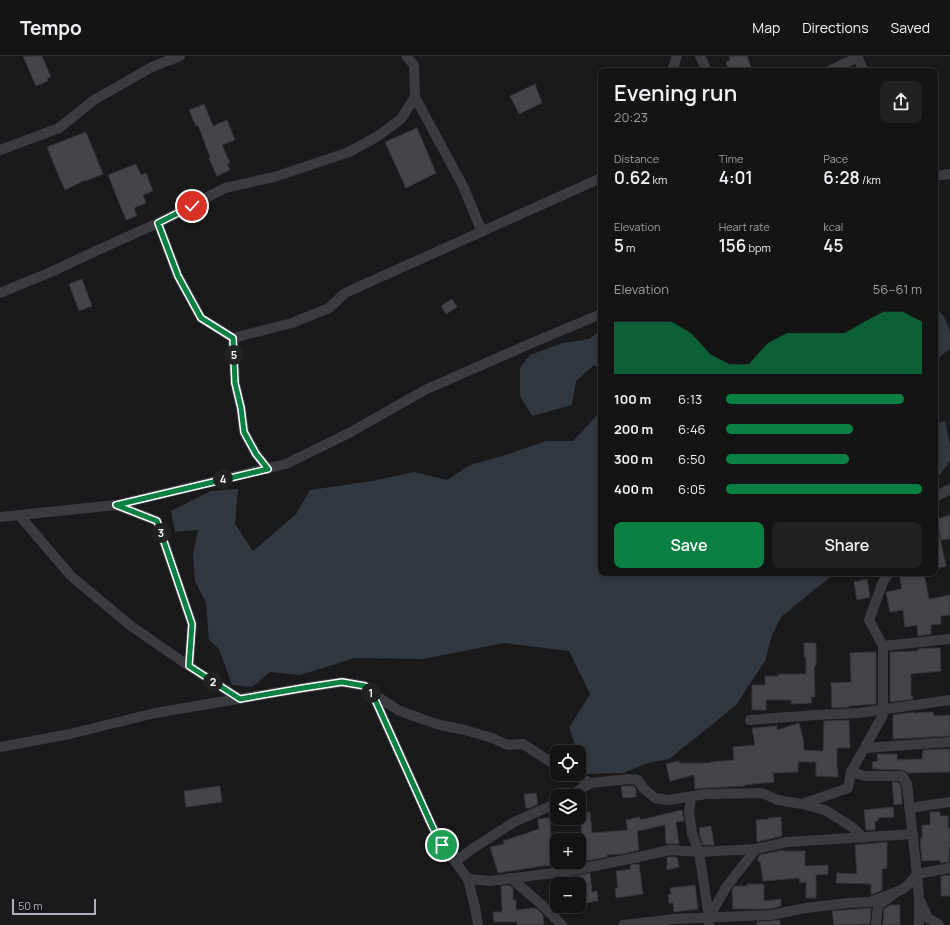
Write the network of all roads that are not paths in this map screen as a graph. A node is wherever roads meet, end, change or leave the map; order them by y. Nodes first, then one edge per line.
1 (180, 56) edge
2 (406, 56) edge
3 (677, 56) edge
4 (700, 56) edge
5 (857, 57) edge
6 (673, 68) edge
7 (706, 68) edge
8 (835, 68) edge
9 (862, 68) edge
10 (415, 98) junction
11 (0, 150) edge
12 (950, 174) edge
13 (938, 176) edge
14 (598, 179) edge
15 (158, 223) junction
16 (482, 232) junction
17 (0, 293) edge
18 (598, 315) edge
19 (233, 338) junction
20 (268, 469) junction
21 (950, 489) edge
22 (938, 495) edge
23 (116, 505) junction
24 (19, 515) junction
25 (0, 517) edge
26 (887, 576) edge
27 (950, 639) edge
28 (883, 646) junction
29 (189, 666) junction
30 (373, 695) junction
31 (240, 699) junction
32 (950, 700) edge
33 (882, 710) junction
34 (750, 720) dead end
35 (950, 742) edge
36 (0, 746) edge
37 (865, 748) junction
38 (550, 761) edge
39 (851, 772) junction
40 (586, 781) edge
41 (591, 783) junction
42 (581, 789) edge
43 (691, 797) junction
44 (950, 802) edge
45 (802, 804) junction
46 (550, 806) edge
47 (909, 808) junction
48 (913, 834) junction
49 (864, 838) junction
50 (756, 849) junction
51 (699, 852) junction
52 (456, 861) junction
53 (950, 868) edge
54 (917, 874) junction
55 (511, 878) junction
56 (468, 879) junction
57 (896, 892) junction
58 (919, 899) junction
59 (709, 921) edge
60 (930, 922) edge
61 (478, 925) edge
62 (562, 925) edge
63 (623, 925) edge
64 (876, 925) edge
65 (919, 925) edge
66 (939, 925) edge

1 - 11 street
2 - 10 street
3 - 6 street
4 - 7 street
5 - 8 street
5 - 9 street
10 - 15 street
10 - 16 street
12 - 13 street
14 - 16 street
15 - 17 street
15 - 19 street
16 - 19 street
18 - 20 street
19 - 20 street
20 - 23 street
21 - 22 street
23 - 24 street
23 - 29 street
24 - 25 street
24 - 29 street
26 - 28 street
27 - 28 street
28 - 33 street
29 - 31 street
30 - 31 street
30 - 38 street
30 - 52 street
31 - 36 street
32 - 33 street
33 - 34 street
33 - 37 street
35 - 37 street
37 - 39 street
39 - 45 street
39 - 47 street
40 - 41 street
41 - 42 street
41 - 43 street
43 - 45 street
43 - 51 street
44 - 47 street
45 - 49 street
46 - 52 street
47 - 48 street
48 - 49 street
48 - 54 street
49 - 50 street
50 - 51 street
50 - 59 street
51 - 55 street
51 - 59 street
52 - 56 street
53 - 54 street
54 - 57 street
54 - 58 street
55 - 56 street
55 - 62 street
56 - 61 street
57 - 59 street
57 - 64 street
58 - 60 street
58 - 65 street
59 - 63 street
60 - 66 street

